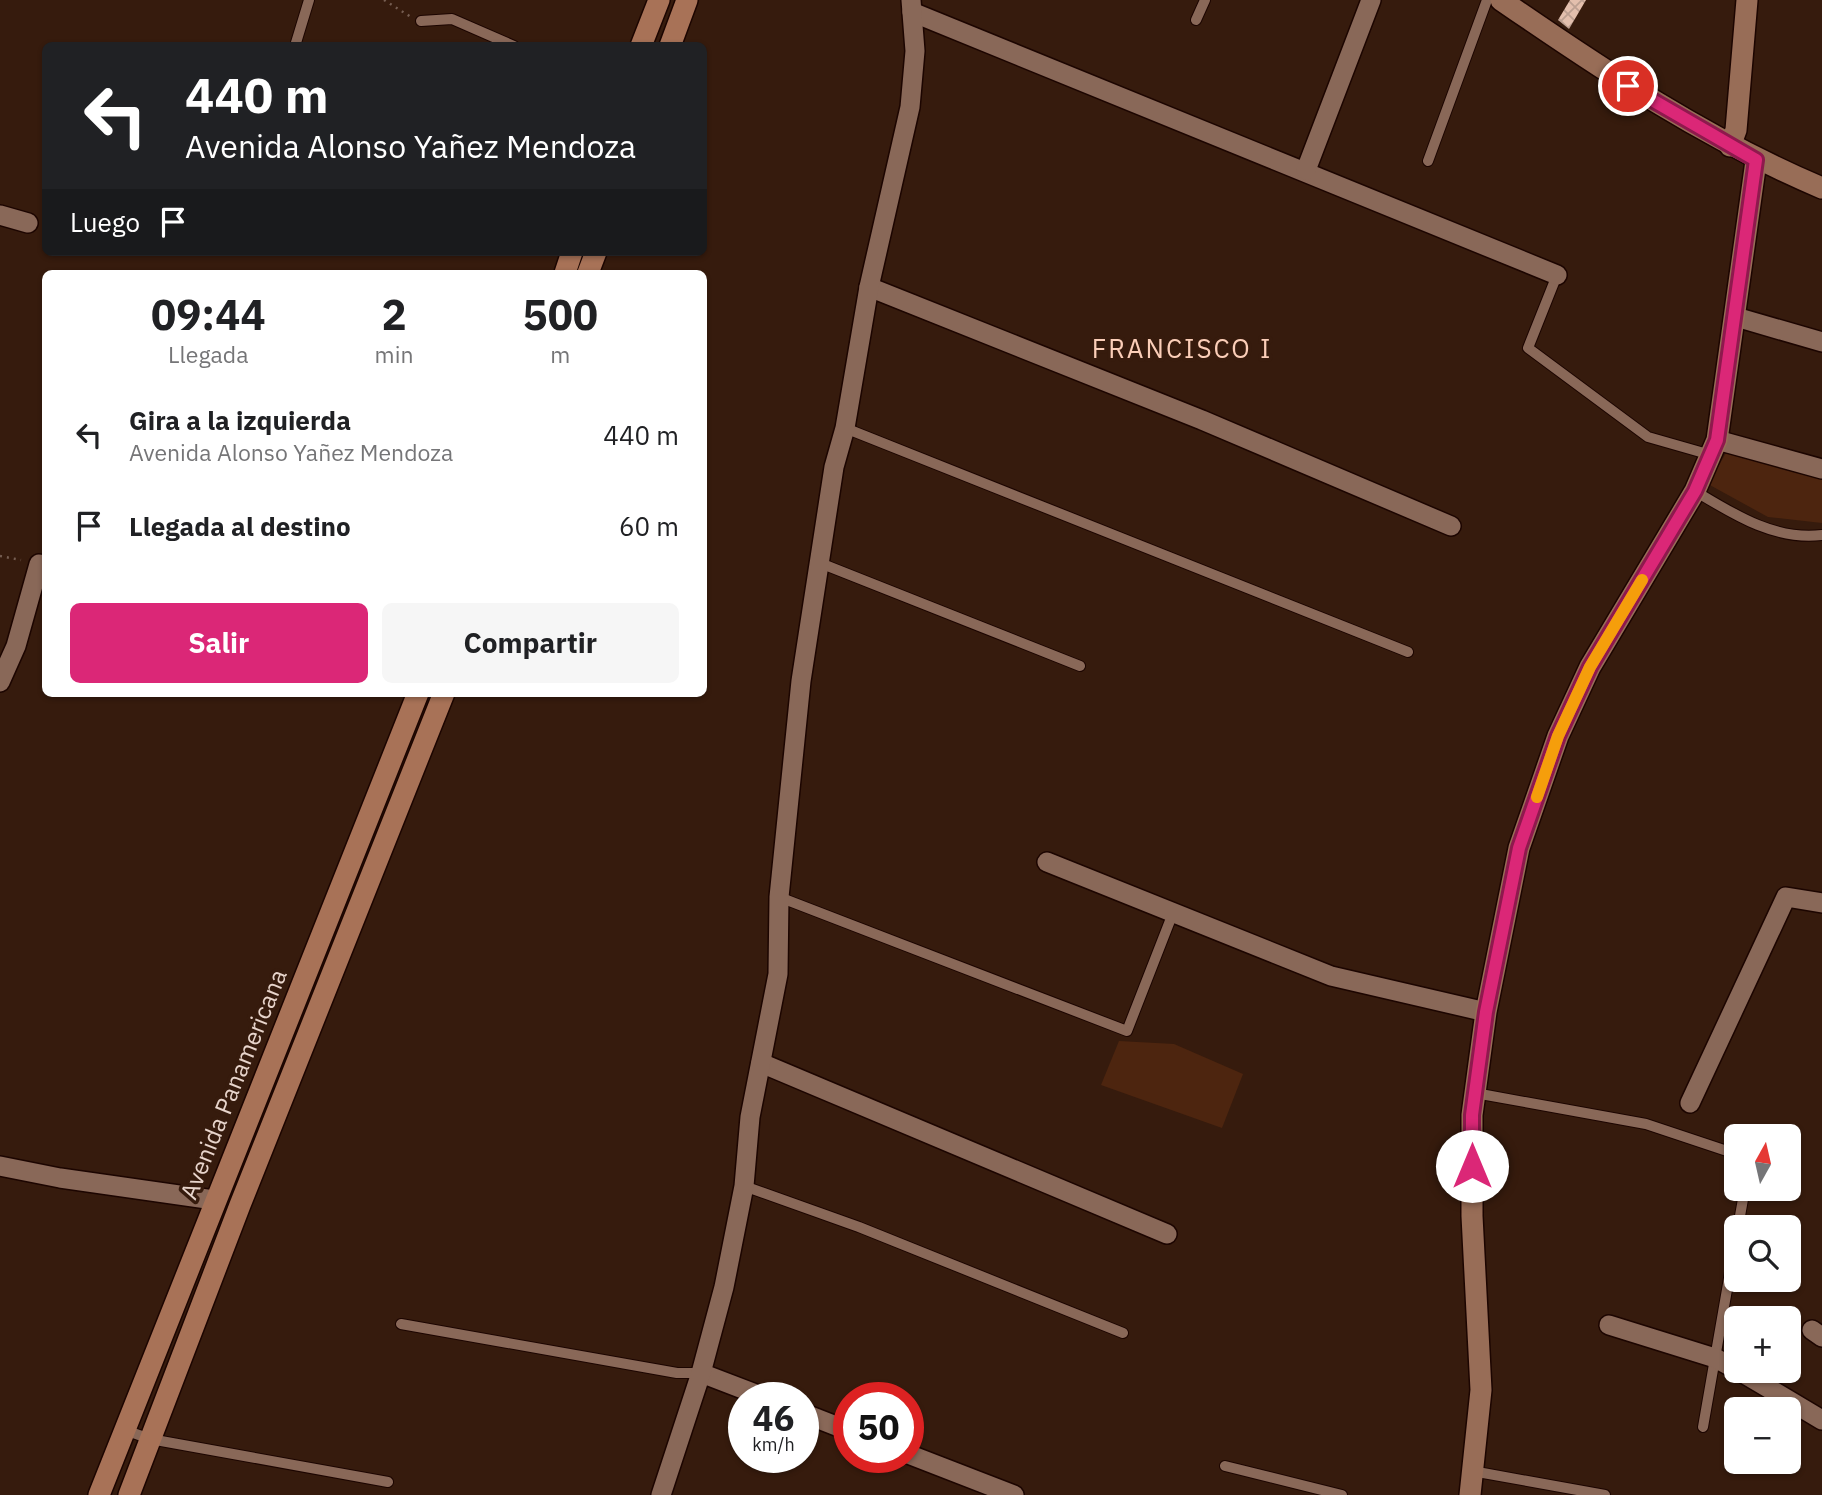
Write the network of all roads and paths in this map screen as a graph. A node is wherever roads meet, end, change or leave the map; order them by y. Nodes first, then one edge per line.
1 (309, 0) edge
2 (384, 0) edge
3 (659, 0) edge
4 (687, 0) edge
5 (1205, 0) edge
6 (1371, 0) edge
7 (1487, 0) edge
8 (1501, 0) edge
9 (1746, 0) edge
10 (911, 6) edge
11 (1196, 20) dead end
12 (421, 21) joint
13 (296, 42) edge
14 (505, 42) edge
15 (643, 42) edge
16 (671, 42) edge
17 (1730, 146) junction
18 (1756, 160) junction
19 (1427, 161) dead end
20 (1306, 170) junction
21 (1822, 188) edge
22 (0, 215) edge
23 (28, 223) dead end
24 (1557, 275) joint
25 (869, 287) junction
26 (1736, 317) junction
27 (1822, 342) edge
28 (845, 428) junction
29 (1714, 447) junction
30 (1822, 469) edge
31 (1695, 491) junction
32 (1451, 526) dead end
33 (1822, 536) edge
34 (0, 556) edge
35 (820, 563) junction
36 (40, 564) joint
37 (1409, 652) dead end
38 (1080, 666) dead end
39 (0, 682) edge
40 (416, 697) edge
41 (443, 697) edge
42 (389, 765) junction
43 (414, 775) junction
44 (1047, 862) dead end
45 (779, 897) junction
46 (1822, 902) edge
47 (1173, 913) junction
48 (1486, 1012) junction
49 (280, 1039) junction
50 (302, 1048) junction
51 (761, 1063) junction
52 (1475, 1093) junction
53 (1690, 1102) dead end
54 (1724, 1150) edge
55 (0, 1166) edge
56 (744, 1186) junction
57 (214, 1200) junction
58 (1167, 1234) dead end
59 (184, 1278) junction
60 (208, 1288) junction
61 (1727, 1292) edge
62 (401, 1324) dead end
63 (1609, 1325) dead end
64 (1123, 1333) dead end
65 (1715, 1358) junction
66 (1724, 1363) edge
67 (701, 1373) junction
68 (728, 1383) edge
69 (1759, 1383) edge
70 (1822, 1420) edge
71 (1703, 1427) dead end
72 (125, 1430) junction
73 (150, 1440) junction
74 (924, 1460) edge
75 (1225, 1466) dead end
76 (1471, 1471) junction
77 (388, 1482) dead end
78 (99, 1495) edge
79 (129, 1495) edge
80 (661, 1495) edge
81 (1014, 1495) edge
82 (1342, 1495) edge
83 (1469, 1495) edge
84 (1605, 1495) edge

1 - 13 lane
2 - 12 path
3 - 15 main road
4 - 16 main road
5 - 11 lane
6 - 20 street
7 - 19 lane
8 - 17 main road
9 - 17 main road
10 - 20 street
10 - 25 street
12 - 14 lane
17 - 18 main road
18 - 21 main road
18 - 26 main road
20 - 24 street
22 - 23 street
24 - 29 lane
25 - 28 street
25 - 32 street
26 - 27 street
26 - 29 main road
28 - 35 street
28 - 37 lane
29 - 30 street
29 - 31 main road
31 - 33 lane
31 - 48 main road
34 - 36 path
35 - 38 lane
35 - 45 street
36 - 39 street
40 - 42 main road, Avenida Panamericana
41 - 43 main road, Avenida Panamericana
42 - 43 main road
42 - 49 main road, Avenida Panamericana
43 - 50 main road, Avenida Panamericana
44 - 47 street
45 - 47 lane
45 - 51 street
46 - 53 street
47 - 48 street
48 - 52 main road
49 - 50 main road
49 - 57 main road, Avenida Panamericana
50 - 60 main road, Avenida Panamericana
51 - 56 street
51 - 58 street
52 - 54 lane
52 - 76 main road
55 - 57 street
56 - 64 lane
56 - 67 street
57 - 59 main road, Avenida Panamericana
59 - 60 main road
59 - 72 main road, Avenida Panamericana
60 - 73 main road, Avenida Panamericana
61 - 65 lane
62 - 67 lane
63 - 65 street
65 - 66 street
65 - 71 lane
67 - 68 street
67 - 80 street
69 - 70 street
72 - 73 lane
72 - 78 main road, Avenida Panamericana
73 - 77 lane
73 - 79 main road, Avenida Panamericana
74 - 81 street
75 - 82 lane
76 - 83 main road
76 - 84 lane

